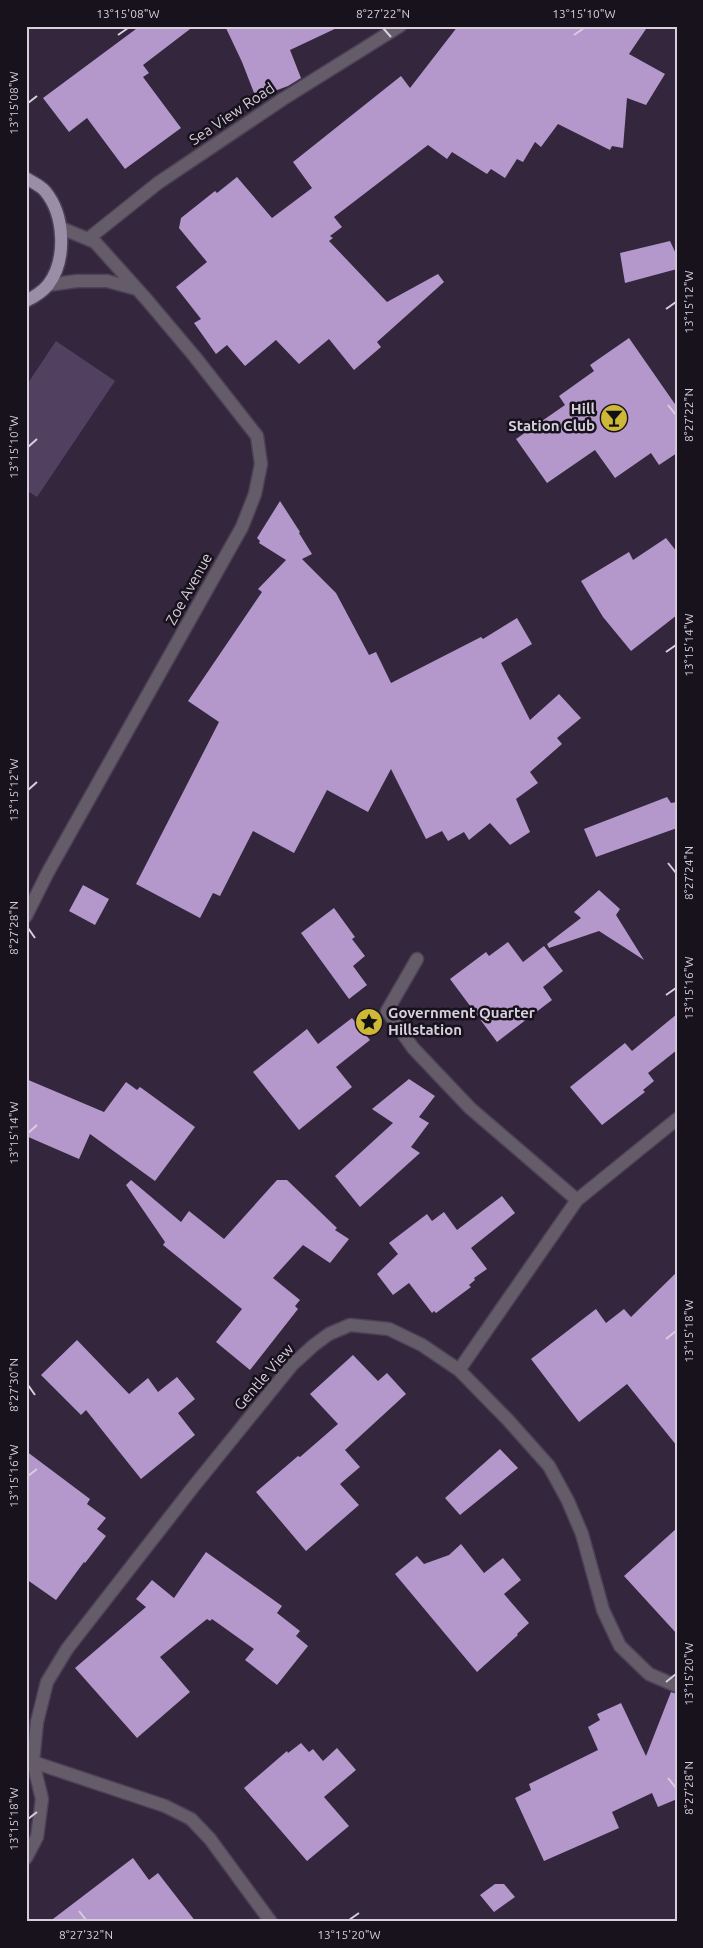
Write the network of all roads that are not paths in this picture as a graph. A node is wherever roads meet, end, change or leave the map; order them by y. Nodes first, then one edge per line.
1 (400, 26) edge
2 (26, 168) edge
3 (26, 178) edge
4 (45, 190) junction
5 (61, 228) junction
6 (88, 239) junction
7 (48, 285) junction
8 (137, 289) junction
9 (26, 301) edge
10 (26, 916) edge
11 (417, 959) dead end
12 (677, 1119) edge
13 (577, 1200) junction
14 (458, 1370) junction
15 (677, 1686) edge
16 (33, 1762) junction
17 (26, 1858) edge
18 (271, 1922) edge

1 - 6 street, Sea View Road
2 - 4 main road
3 - 4 main road
4 - 5 main road
5 - 6 street, Zoe Avenue
5 - 7 main road
6 - 8 street, Zoe Avenue
7 - 8 street
7 - 9 main road
8 - 10 street, Zoe Avenue
11 - 13 street
12 - 13 street
13 - 14 street
14 - 15 street, Gentle View
14 - 16 street, Gentle View
16 - 17 street, Gentle View
16 - 18 street

